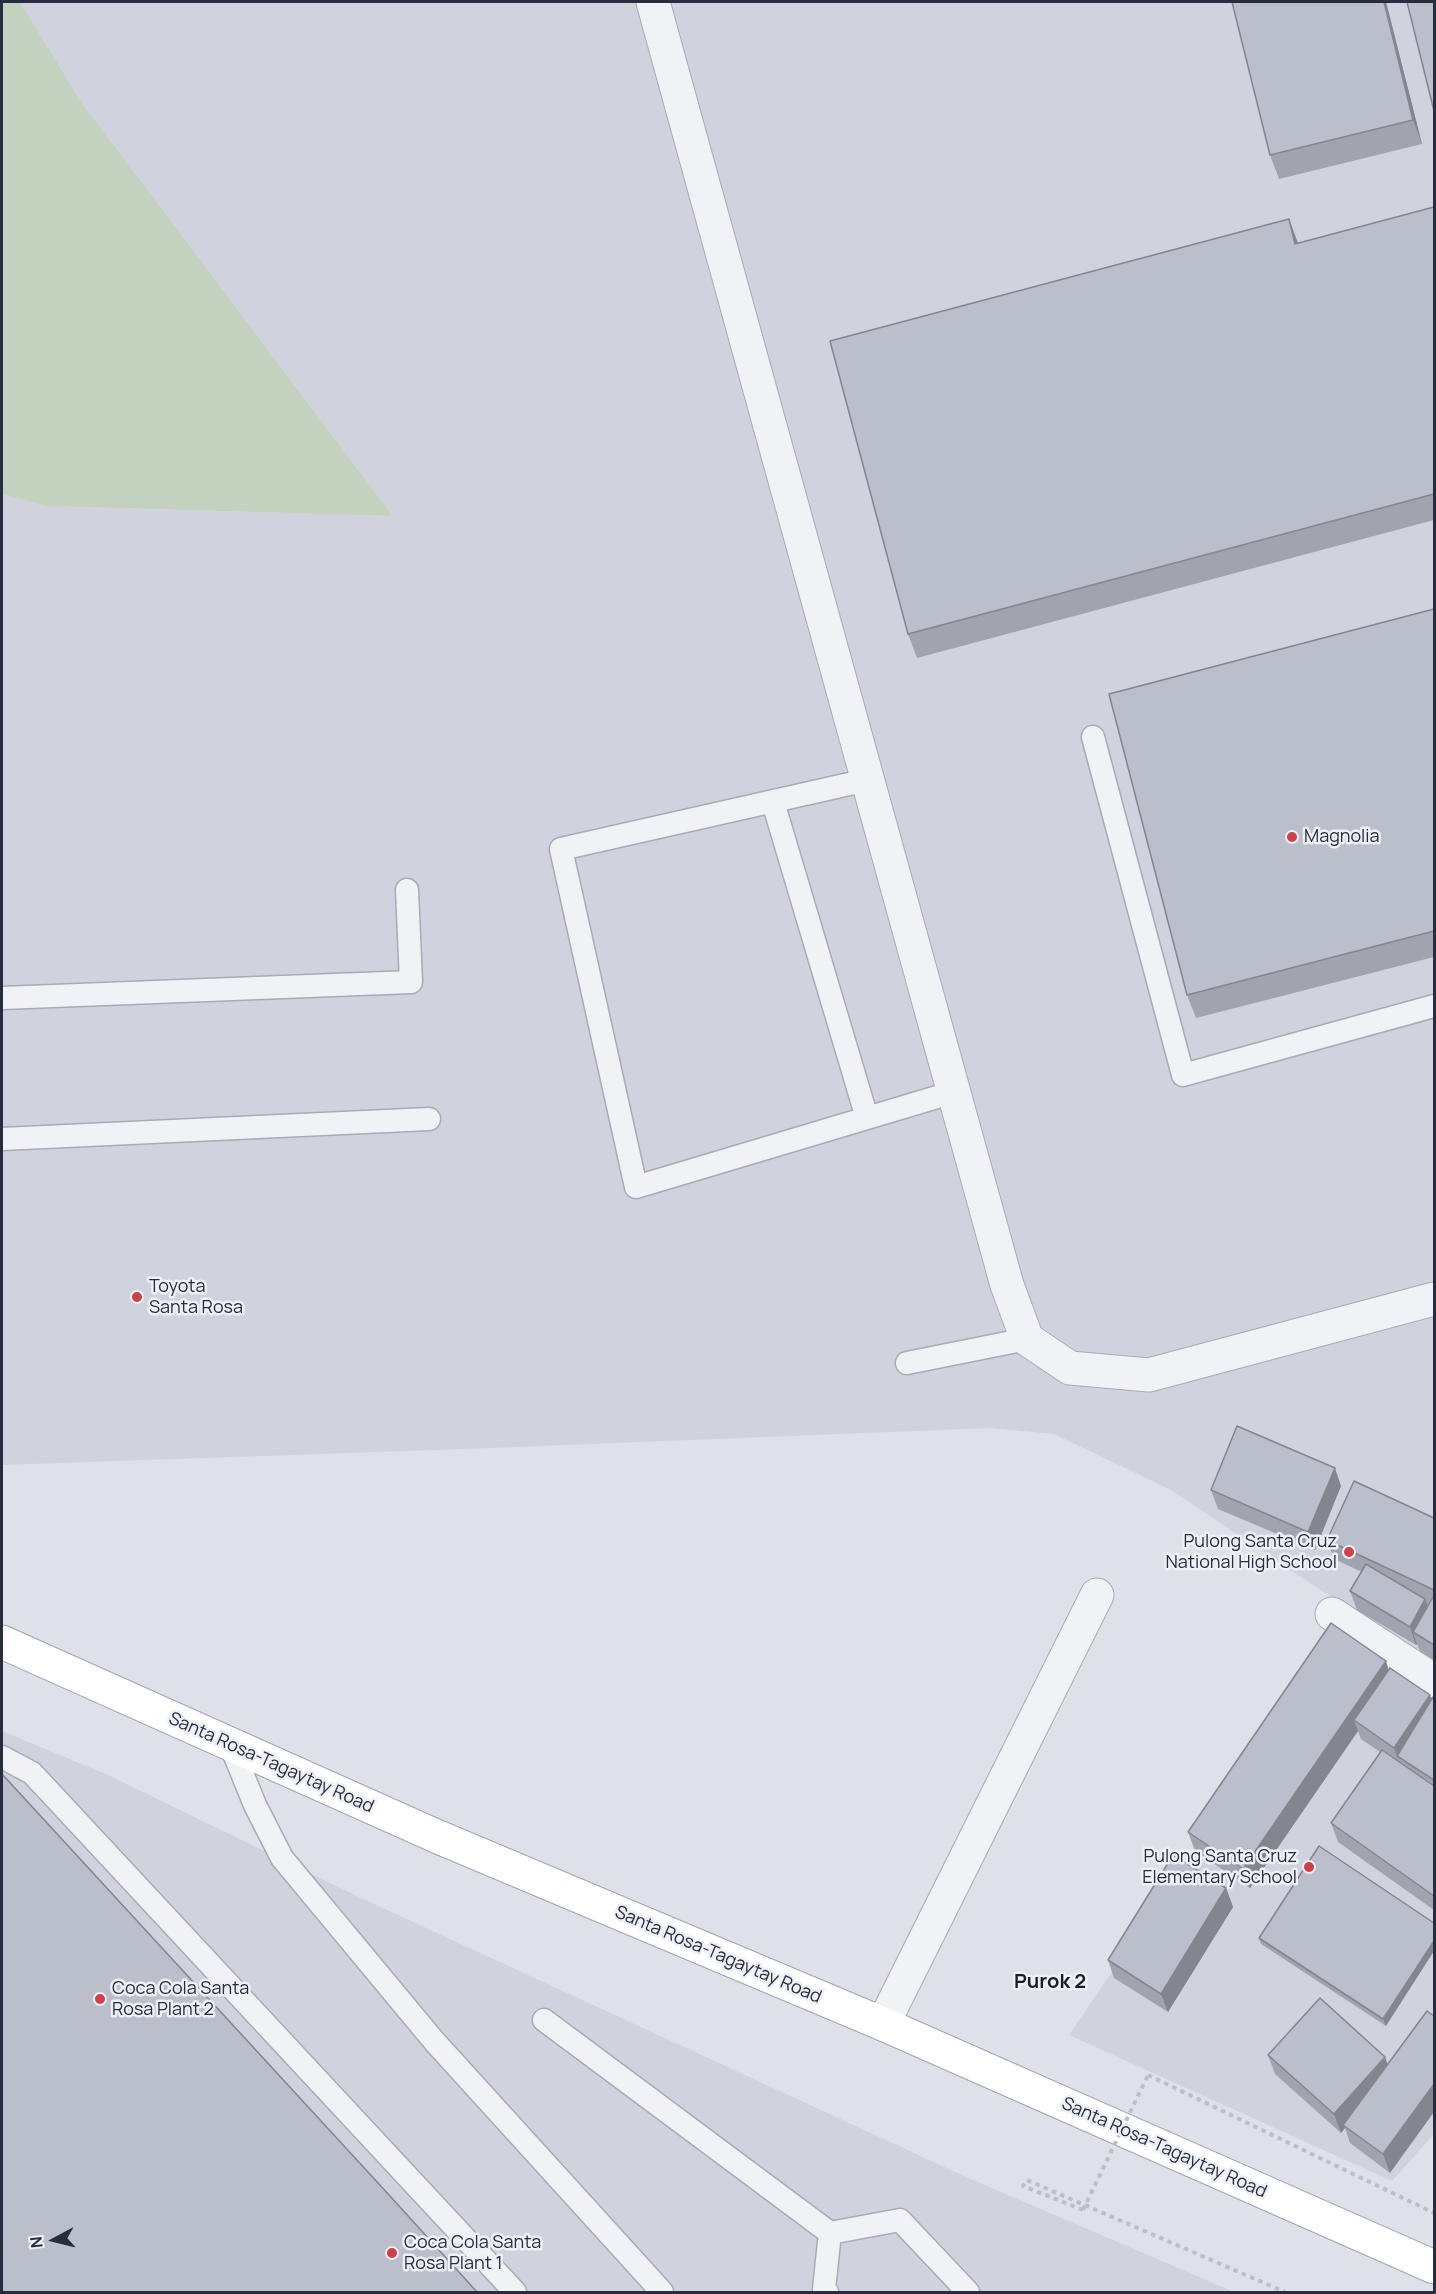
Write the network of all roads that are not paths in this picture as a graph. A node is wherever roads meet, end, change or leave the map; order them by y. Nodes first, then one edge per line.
1 (653, 2) edge
2 (1093, 737) dead end
3 (867, 780) junction
4 (773, 802) junction
5 (407, 890) dead end
6 (2, 998) edge
7 (1434, 1006) edge
8 (954, 1092) junction
9 (867, 1118) junction
10 (429, 1119) dead end
11 (2, 1139) edge
12 (1434, 1299) edge
13 (1027, 1339) junction
14 (907, 1363) dead end
15 (1097, 1595) dead end
16 (1332, 1614) dead end
17 (2, 1642) edge
18 (1434, 1682) edge
19 (231, 1746) junction
20 (2, 1757) edge
21 (544, 2020) dead end
22 (883, 2024) junction
23 (830, 2233) junction
24 (1434, 2267) edge
25 (515, 2292) edge
26 (662, 2292) edge
27 (827, 2292) edge
28 (968, 2292) edge

1 - 3 street
2 - 7 lane
3 - 4 lane
3 - 8 street
4 - 9 lane
4 - 9 lane
5 - 6 lane
8 - 9 lane
8 - 13 street
10 - 11 lane
12 - 13 street
13 - 14 lane
15 - 22 street
16 - 18 street
17 - 19 main road, Santa Rosa-Tagaytay Road
19 - 22 main road, Santa Rosa-Tagaytay Road
19 - 26 lane
20 - 25 lane
21 - 23 lane
22 - 24 main road, Santa Rosa-Tagaytay Road
23 - 27 lane
23 - 28 lane

